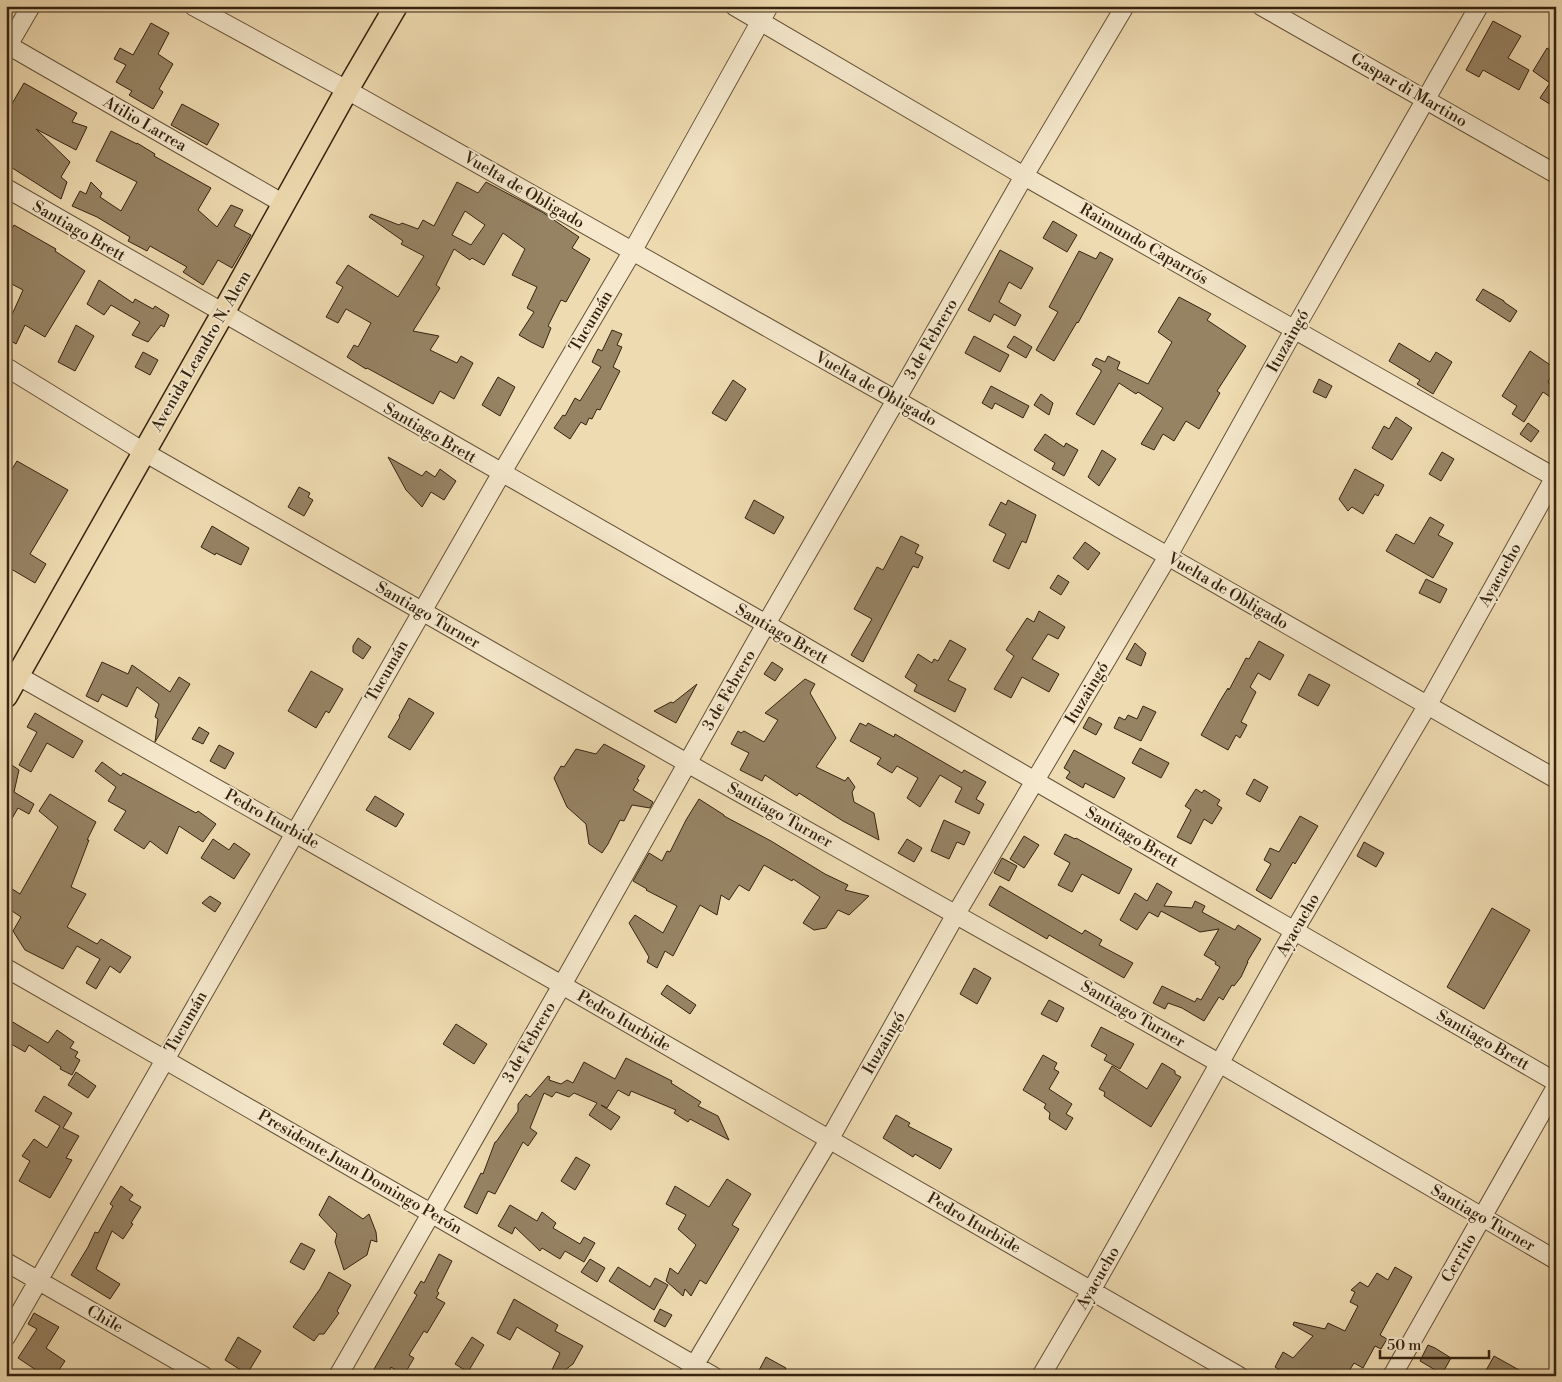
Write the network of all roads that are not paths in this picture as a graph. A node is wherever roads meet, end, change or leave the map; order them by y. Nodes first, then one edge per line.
1 (31, 6) edge
2 (193, 6) edge
3 (396, 6) edge
4 (734, 6) edge
5 (769, 6) edge
6 (1125, 6) edge
7 (1261, 6) edge
8 (1479, 6) edge
9 (760, 22) junction
10 (7, 46) edge
11 (347, 90) junction
12 (1426, 99) junction
13 (1556, 174) edge
14 (1024, 176) junction
15 (6, 188) edge
16 (284, 204) junction
17 (632, 252) junction
18 (223, 313) junction
19 (1294, 330) junction
20 (6, 368) edge
21 (896, 400) junction
22 (144, 452) junction
23 (501, 474) junction
24 (1555, 477) edge
25 (1168, 556) junction
26 (422, 611) junction
27 (766, 624) junction
28 (12, 673) edge
29 (6, 696) edge
30 (1427, 706) junction
31 (687, 763) junction
32 (1556, 779) edge
33 (1035, 781) junction
34 (295, 832) junction
35 (956, 914) junction
36 (1294, 931) junction
37 (6, 968) edge
38 (562, 985) junction
39 (164, 1059) junction
40 (1219, 1063) junction
41 (1556, 1082) edge
42 (1556, 1088) edge
43 (829, 1140) junction
44 (431, 1213) junction
45 (1481, 1217) junction
46 (1556, 1260) edge
47 (6, 1262) edge
48 (38, 1280) junction
49 (1091, 1291) junction
50 (6, 1337) edge
51 (691, 1370) edge
52 (204, 1376) edge
53 (338, 1376) edge
54 (713, 1376) edge
55 (1041, 1376) edge
56 (1239, 1376) edge
57 (1392, 1376) edge

1 - 10 street
2 - 11 street, Vuelta de Obligado
3 - 11 main road, Avenida Leandro N. Alem
4 - 9 street, Raimundo Caparrós
5 - 9 street, Tucumán
6 - 14 street, 3 de Febrero
7 - 12 street, Gaspar di Martino
8 - 12 street, Ituzaingó
9 - 14 street, Raimundo Caparrós
9 - 17 street, Tucumán
10 - 16 street, Atilio Larrea
11 - 16 main road, Avenida Leandro N. Alem
11 - 17 street, Vuelta de Obligado
12 - 13 street, Gaspar di Martino
12 - 19 street, Ituzaingó
14 - 19 street, Raimundo Caparrós
14 - 21 street, 3 de Febrero
15 - 18 street, Santiago Brett
16 - 18 main road, Avenida Leandro N. Alem
17 - 21 street, Vuelta de Obligado
17 - 23 street, Tucumán
18 - 22 main road, Avenida Leandro N. Alem
18 - 23 street, Santiago Brett
19 - 24 street, Raimundo Caparrós
19 - 25 street, Ituzaingó
20 - 22 street, Santiago Turner
21 - 25 street, Vuelta de Obligado
21 - 27 street, 3 de Febrero
22 - 26 street, Santiago Turner
22 - 28 main road, Avenida Leandro N. Alem
23 - 26 street, Tucumán
23 - 27 street, Santiago Brett
24 - 30 street, Ayacucho
25 - 30 street, Vuelta de Obligado
25 - 33 street, Ituzaingó
26 - 31 street, Santiago Turner
26 - 34 street, Tucumán
27 - 31 street, 3 de Febrero
27 - 33 street, Santiago Brett
28 - 29 main road, Avenida Leandro N. Alem
28 - 34 street, Pedro Iturbide
30 - 32 street, Vuelta de Obligado
30 - 36 street, Ayacucho
31 - 35 street, Santiago Turner
31 - 38 street, 3 de Febrero
33 - 35 street, Ituzaingó
33 - 36 street, Santiago Brett
34 - 38 street, Pedro Iturbide
34 - 39 street, Tucumán
35 - 40 street, Santiago Turner
35 - 43 street, Ituzaingó
36 - 40 street, Ayacucho
36 - 41 street, Santiago Brett
37 - 39 street, Presidente Juan Domingo Perón
38 - 43 street, Pedro Iturbide
38 - 44 street, 3 de Febrero
39 - 44 street, Presidente Juan Domingo Perón
39 - 48 street, Tucumán
40 - 45 street, Santiago Turner
40 - 49 street, Ayacucho
42 - 45 street, Cerrito
43 - 49 street, Pedro Iturbide
43 - 51 street, Ituzaingó
44 - 51 street, Presidente Juan Domingo Perón
44 - 53 street, 3 de Febrero
45 - 46 street, Santiago Turner
45 - 57 street, Cerrito
47 - 48 street, Chile
48 - 50 street, Tucumán
48 - 52 street, Chile
49 - 55 street, Ayacucho
49 - 56 street, Pedro Iturbide
51 - 54 street, Presidente Juan Domingo Perón

